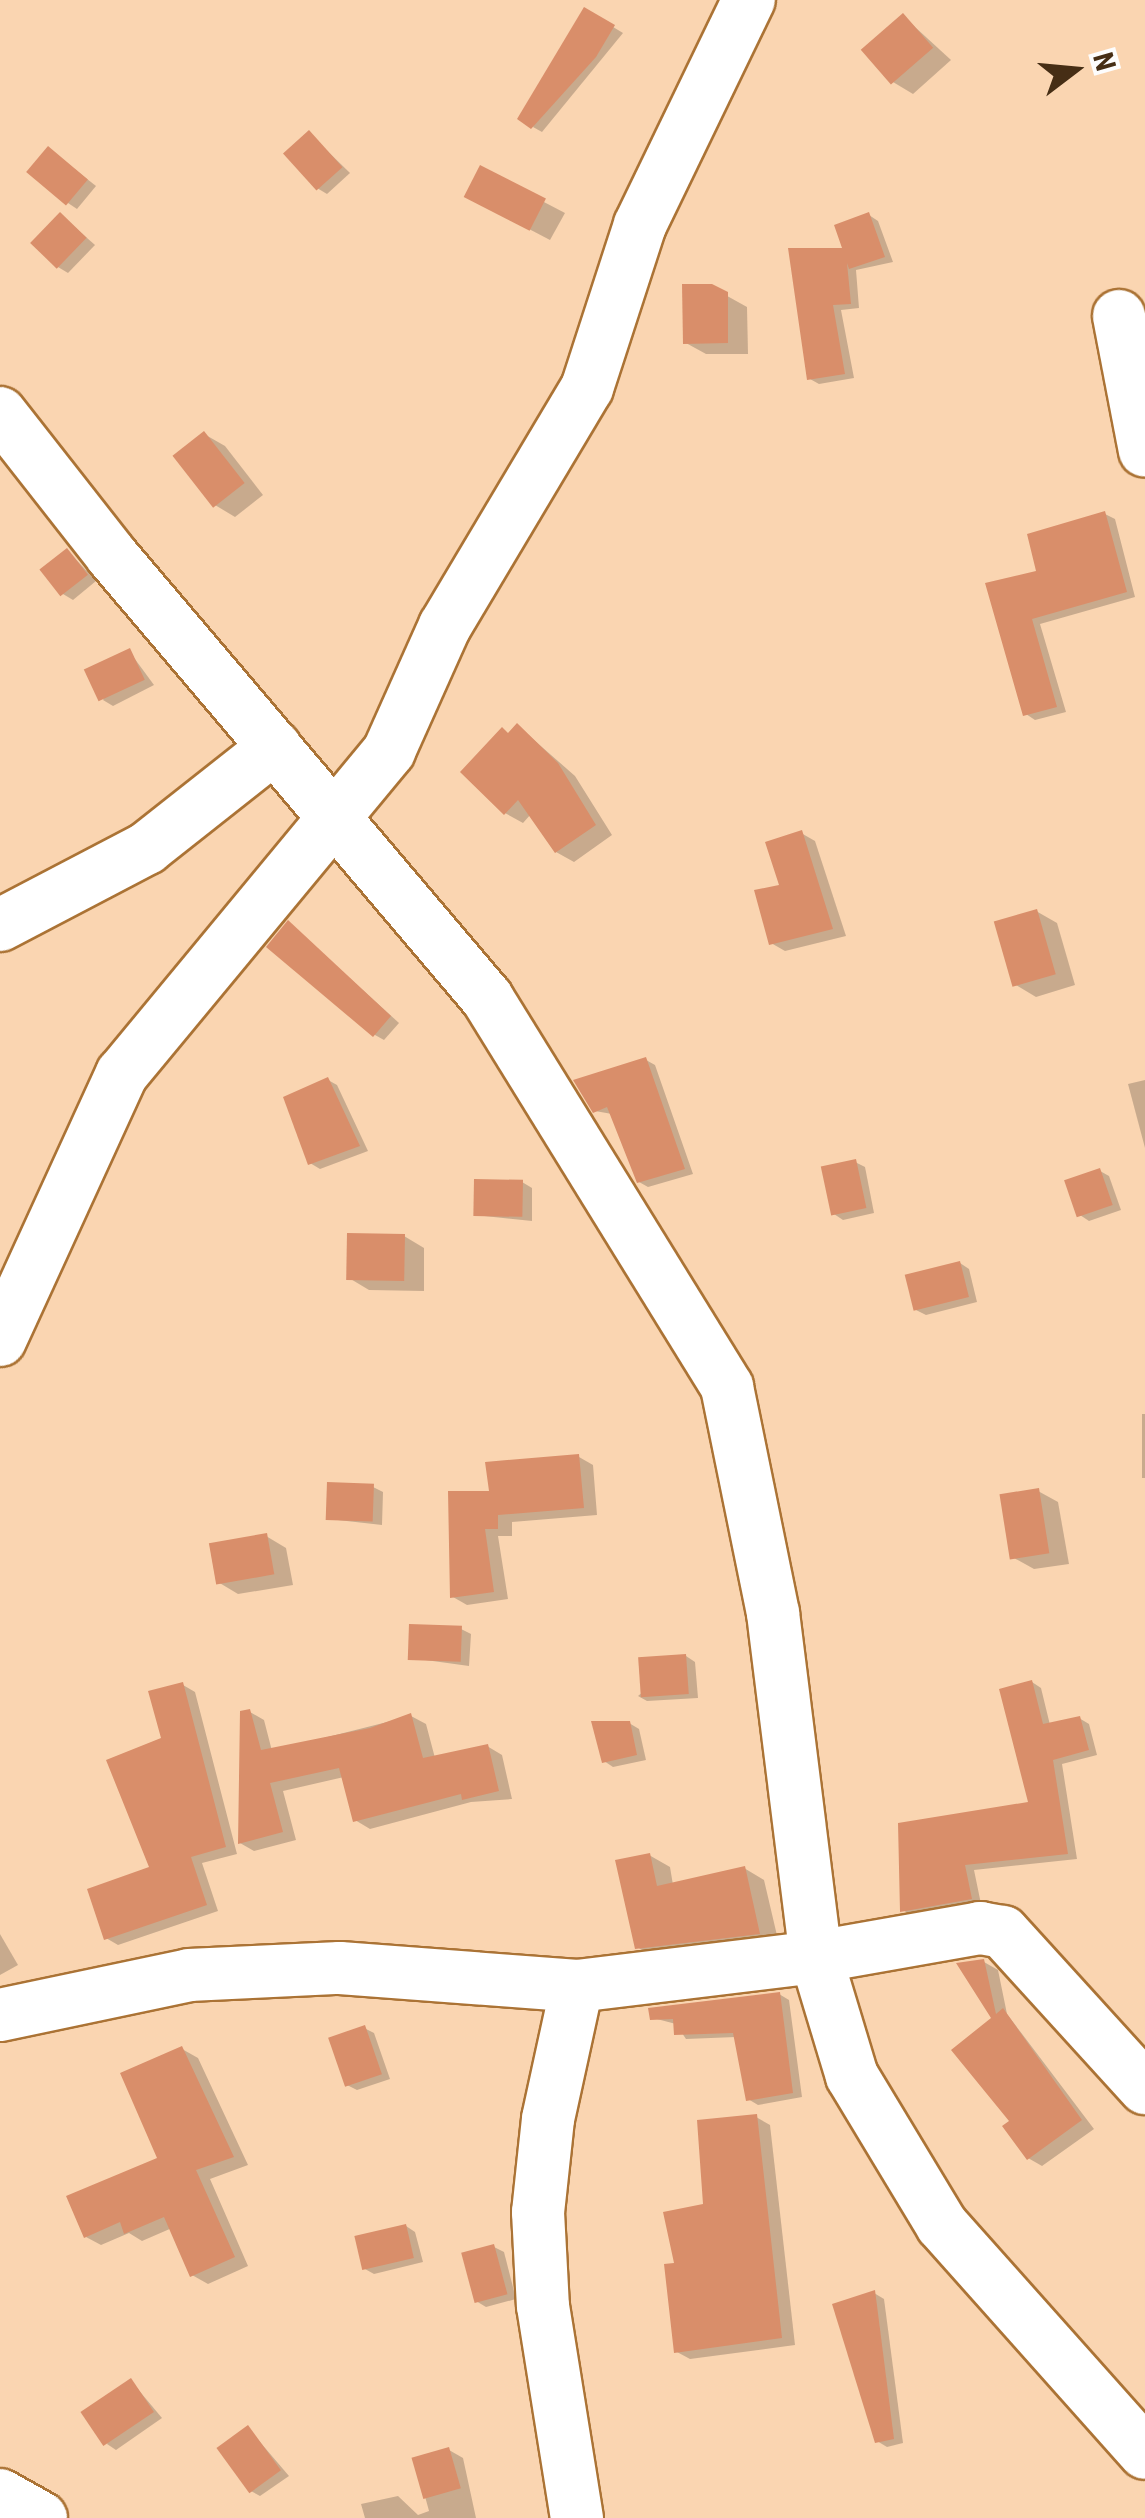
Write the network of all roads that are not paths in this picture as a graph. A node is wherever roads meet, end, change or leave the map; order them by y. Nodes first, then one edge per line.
1 (750, 0) edge
2 (1119, 316) dead end
3 (0, 413) edge
4 (1145, 451) edge
5 (275, 747) junction
6 (332, 814) junction
7 (0, 925) edge
8 (0, 1340) edge
9 (816, 1958) junction
10 (577, 1986) junction
11 (0, 2015) edge
12 (1145, 2088) edge
13 (1145, 2453) edge
14 (0, 2495) edge
15 (41, 2518) edge
16 (577, 2518) edge

1 - 6 street
2 - 4 street
3 - 5 street
5 - 6 street
5 - 7 street
6 - 8 street
6 - 9 street
9 - 10 street
9 - 12 street
9 - 13 street
10 - 11 street
10 - 16 street
14 - 15 street

